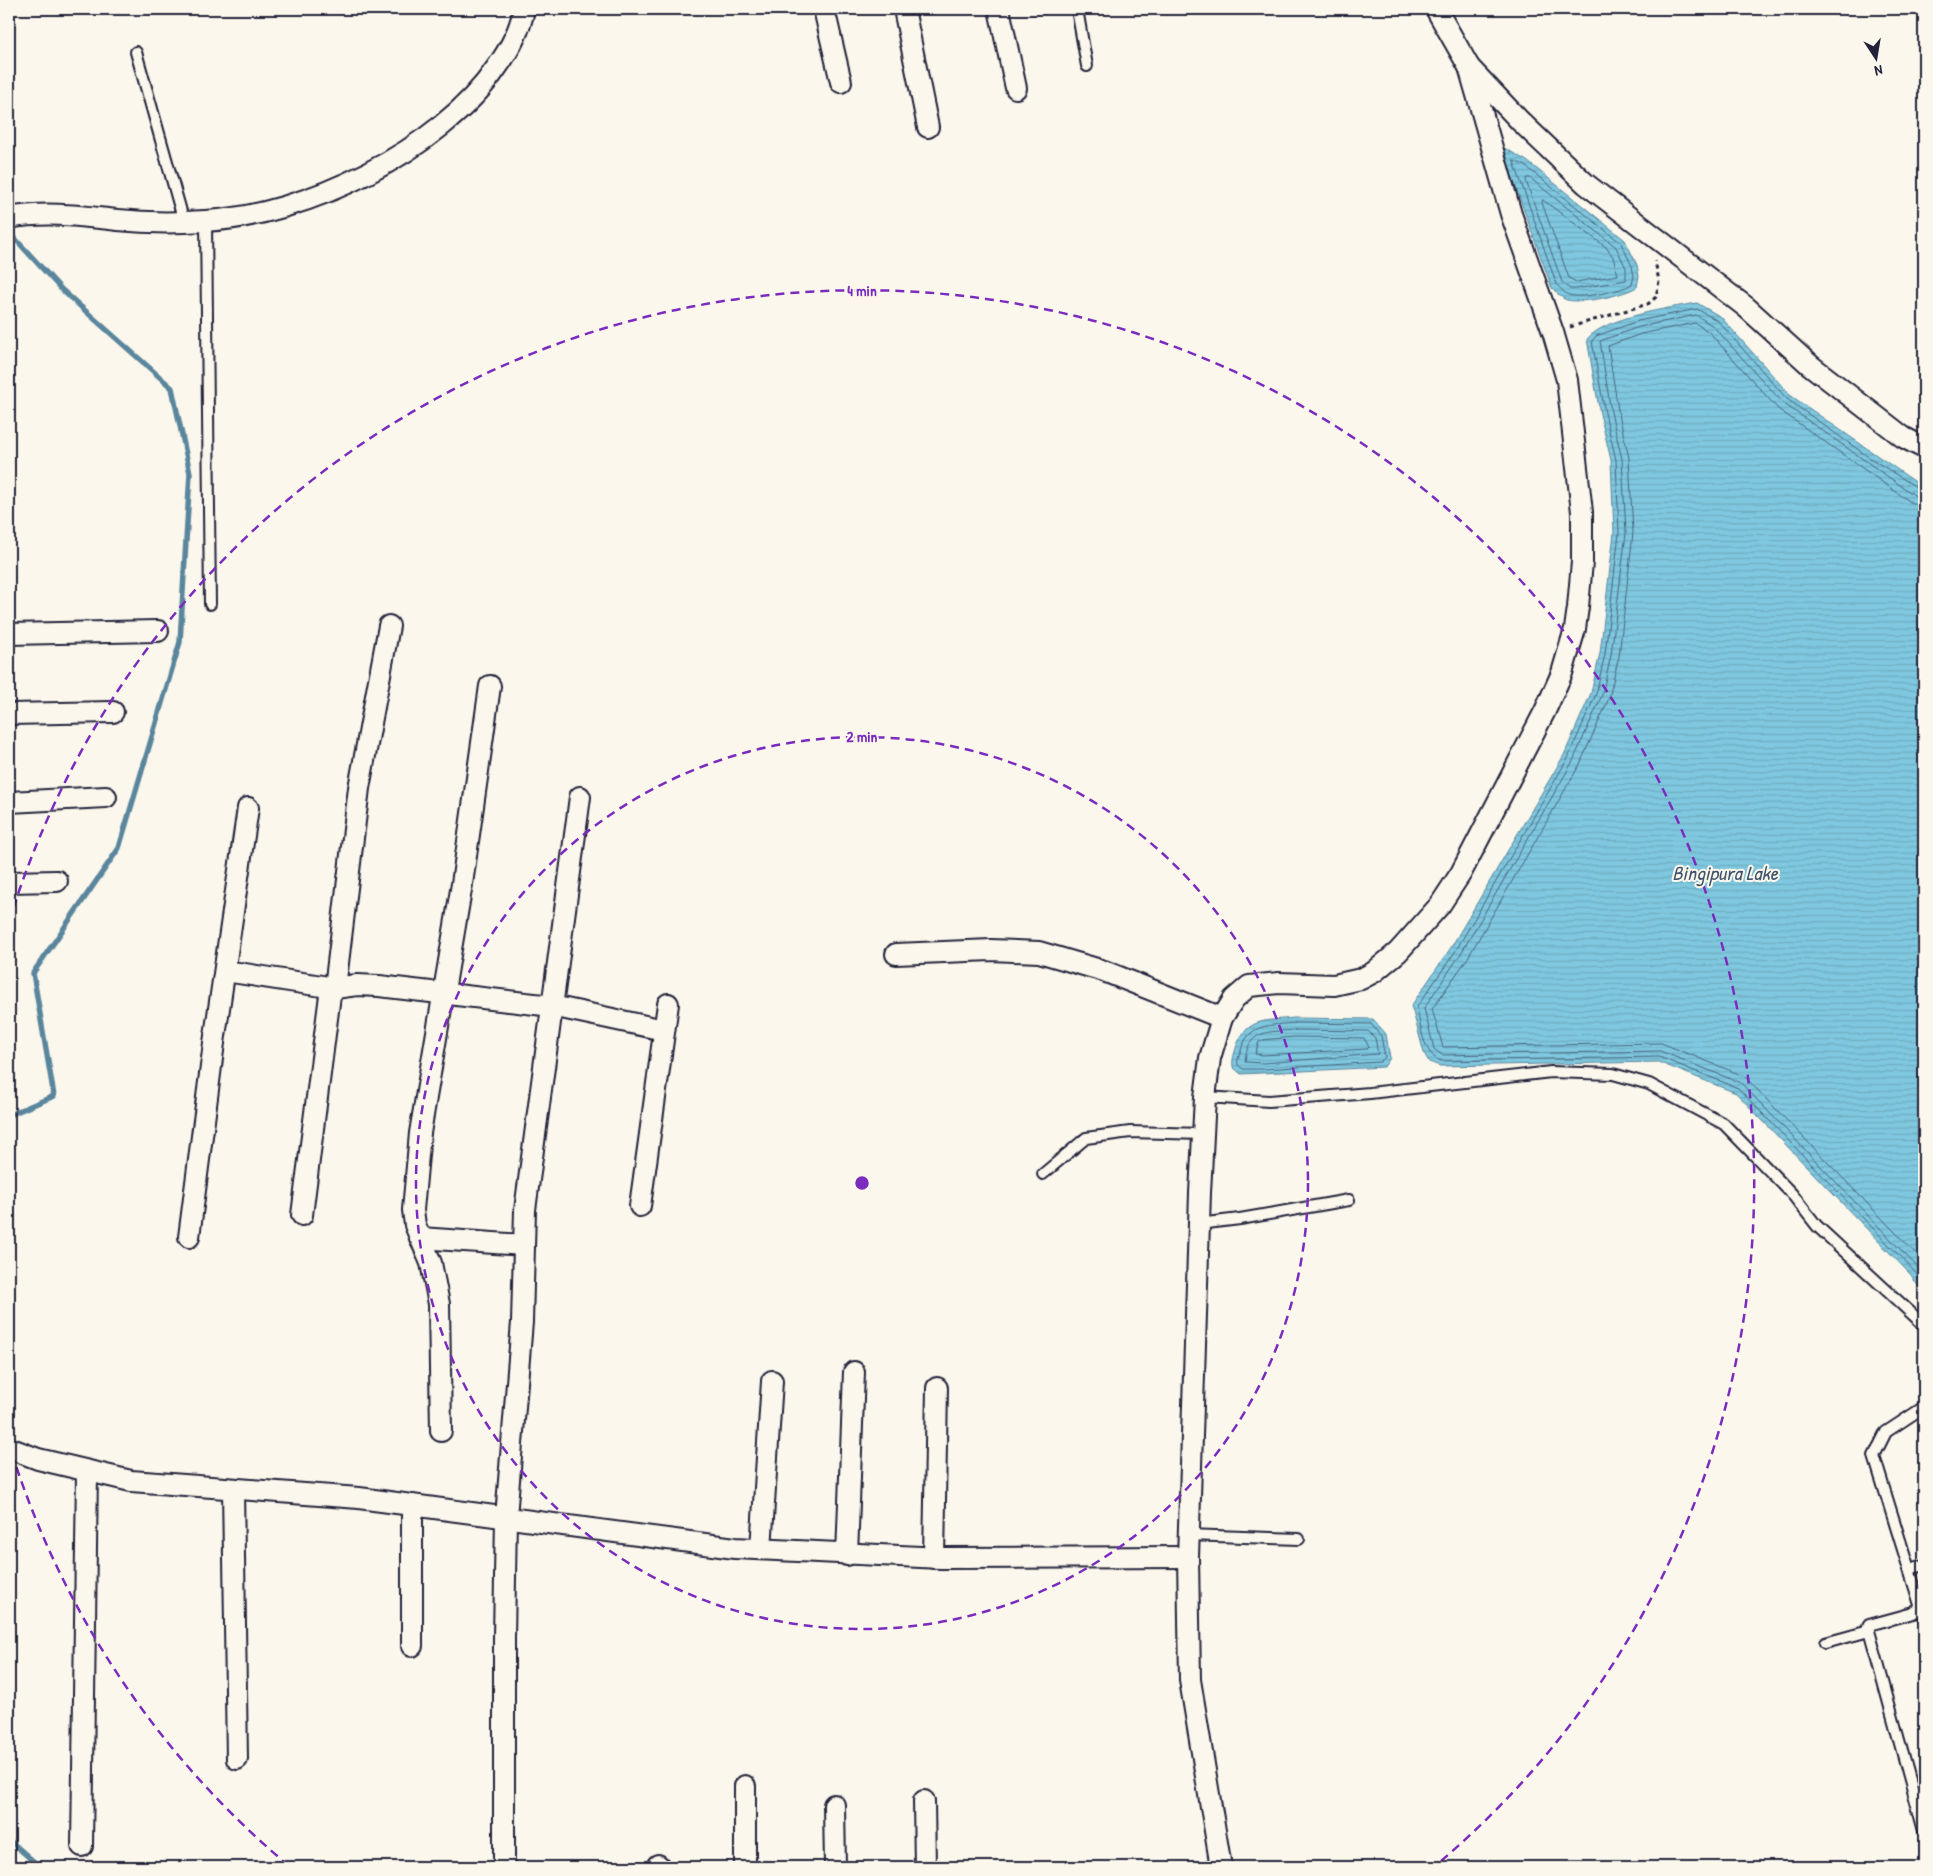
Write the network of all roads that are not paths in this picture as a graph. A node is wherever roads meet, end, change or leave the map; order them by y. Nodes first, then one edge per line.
1 (524, 9) edge
2 (824, 9) edge
3 (904, 9) edge
4 (999, 9) edge
5 (1077, 9) edge
6 (1436, 9) edge
7 (136, 52) dead end
8 (1087, 66) dead end
9 (1469, 66) junction
10 (841, 82) dead end
11 (1016, 88) dead end
12 (928, 127) dead end
13 (9, 218) edge
14 (206, 221) junction
15 (184, 222) junction
16 (1924, 448) edge
17 (210, 604) dead end
18 (389, 626) dead end
19 (158, 631) dead end
20 (9, 634) edge
21 (490, 686) dead end
22 (113, 712) dead end
23 (9, 714) edge
24 (106, 797) dead end
25 (580, 798) dead end
26 (9, 802) edge
27 (248, 808) dead end
28 (57, 881) dead end
29 (9, 882) edge
30 (896, 954) dead end
31 (225, 971) junction
32 (335, 988) junction
33 (443, 993) junction
34 (668, 1004) dead end
35 (552, 1006) junction
36 (1222, 1018) junction
37 (664, 1030) junction
38 (1205, 1097) junction
39 (1203, 1134) junction
40 (1043, 1174) dead end
41 (1349, 1200) dead end
42 (640, 1206) dead end
43 (302, 1215) dead end
44 (1198, 1224) junction
45 (189, 1237) dead end
46 (420, 1238) junction
47 (524, 1245) junction
48 (1924, 1325) edge
49 (854, 1372) dead end
50 (772, 1381) dead end
51 (937, 1388) dead end
52 (1924, 1407) edge
53 (441, 1431) dead end
54 (9, 1448) edge
55 (87, 1472) junction
56 (233, 1489) junction
57 (412, 1505) junction
58 (506, 1517) junction
59 (1188, 1535) junction
60 (1299, 1539) dead end
61 (761, 1550) junction
62 (847, 1555) junction
63 (934, 1558) junction
64 (1188, 1558) junction
65 (1924, 1565) edge
66 (1910, 1569) junction
67 (1921, 1608) junction
68 (1924, 1618) edge
69 (1868, 1631) junction
70 (1825, 1643) dead end
71 (412, 1646) dead end
72 (237, 1758) dead end
73 (745, 1786) dead end
74 (924, 1801) dead end
75 (834, 1805) dead end
76 (1924, 1831) edge
77 (82, 1846) dead end
78 (504, 1867) edge
79 (745, 1867) edge
80 (835, 1867) edge
81 (925, 1867) edge
82 (1221, 1867) edge

1 - 14 street
2 - 10 street
3 - 12 street
4 - 11 street
5 - 8 lane
6 - 9 street
7 - 15 lane
9 - 16 street
9 - 36 street
13 - 15 street
14 - 15 street
14 - 17 lane
18 - 32 street
19 - 20 street
21 - 33 street
22 - 23 street
24 - 26 street
25 - 35 street
27 - 31 street
28 - 29 street
30 - 36 street
31 - 32 street
31 - 45 street
32 - 33 street
32 - 43 street
33 - 35 street
33 - 46 street
34 - 37 street
35 - 37 street
35 - 47 street
36 - 38 street
37 - 42 street
38 - 39 street
38 - 48 lane
39 - 40 lane
39 - 44 street
41 - 44 lane
44 - 59 street
46 - 47 street
46 - 53 street
47 - 58 street
49 - 62 street
50 - 61 street
51 - 63 street
52 - 66 lane
54 - 55 street
55 - 56 street
55 - 77 street
56 - 57 street
56 - 72 street
57 - 58 street
57 - 71 street
58 - 61 street
58 - 78 street
59 - 60 lane
59 - 64 street
61 - 62 street
62 - 63 street
63 - 64 street
64 - 82 street
65 - 66 lane
66 - 67 lane
67 - 68 lane
67 - 69 lane
69 - 70 lane
69 - 76 lane
73 - 79 street
74 - 81 street
75 - 80 street

